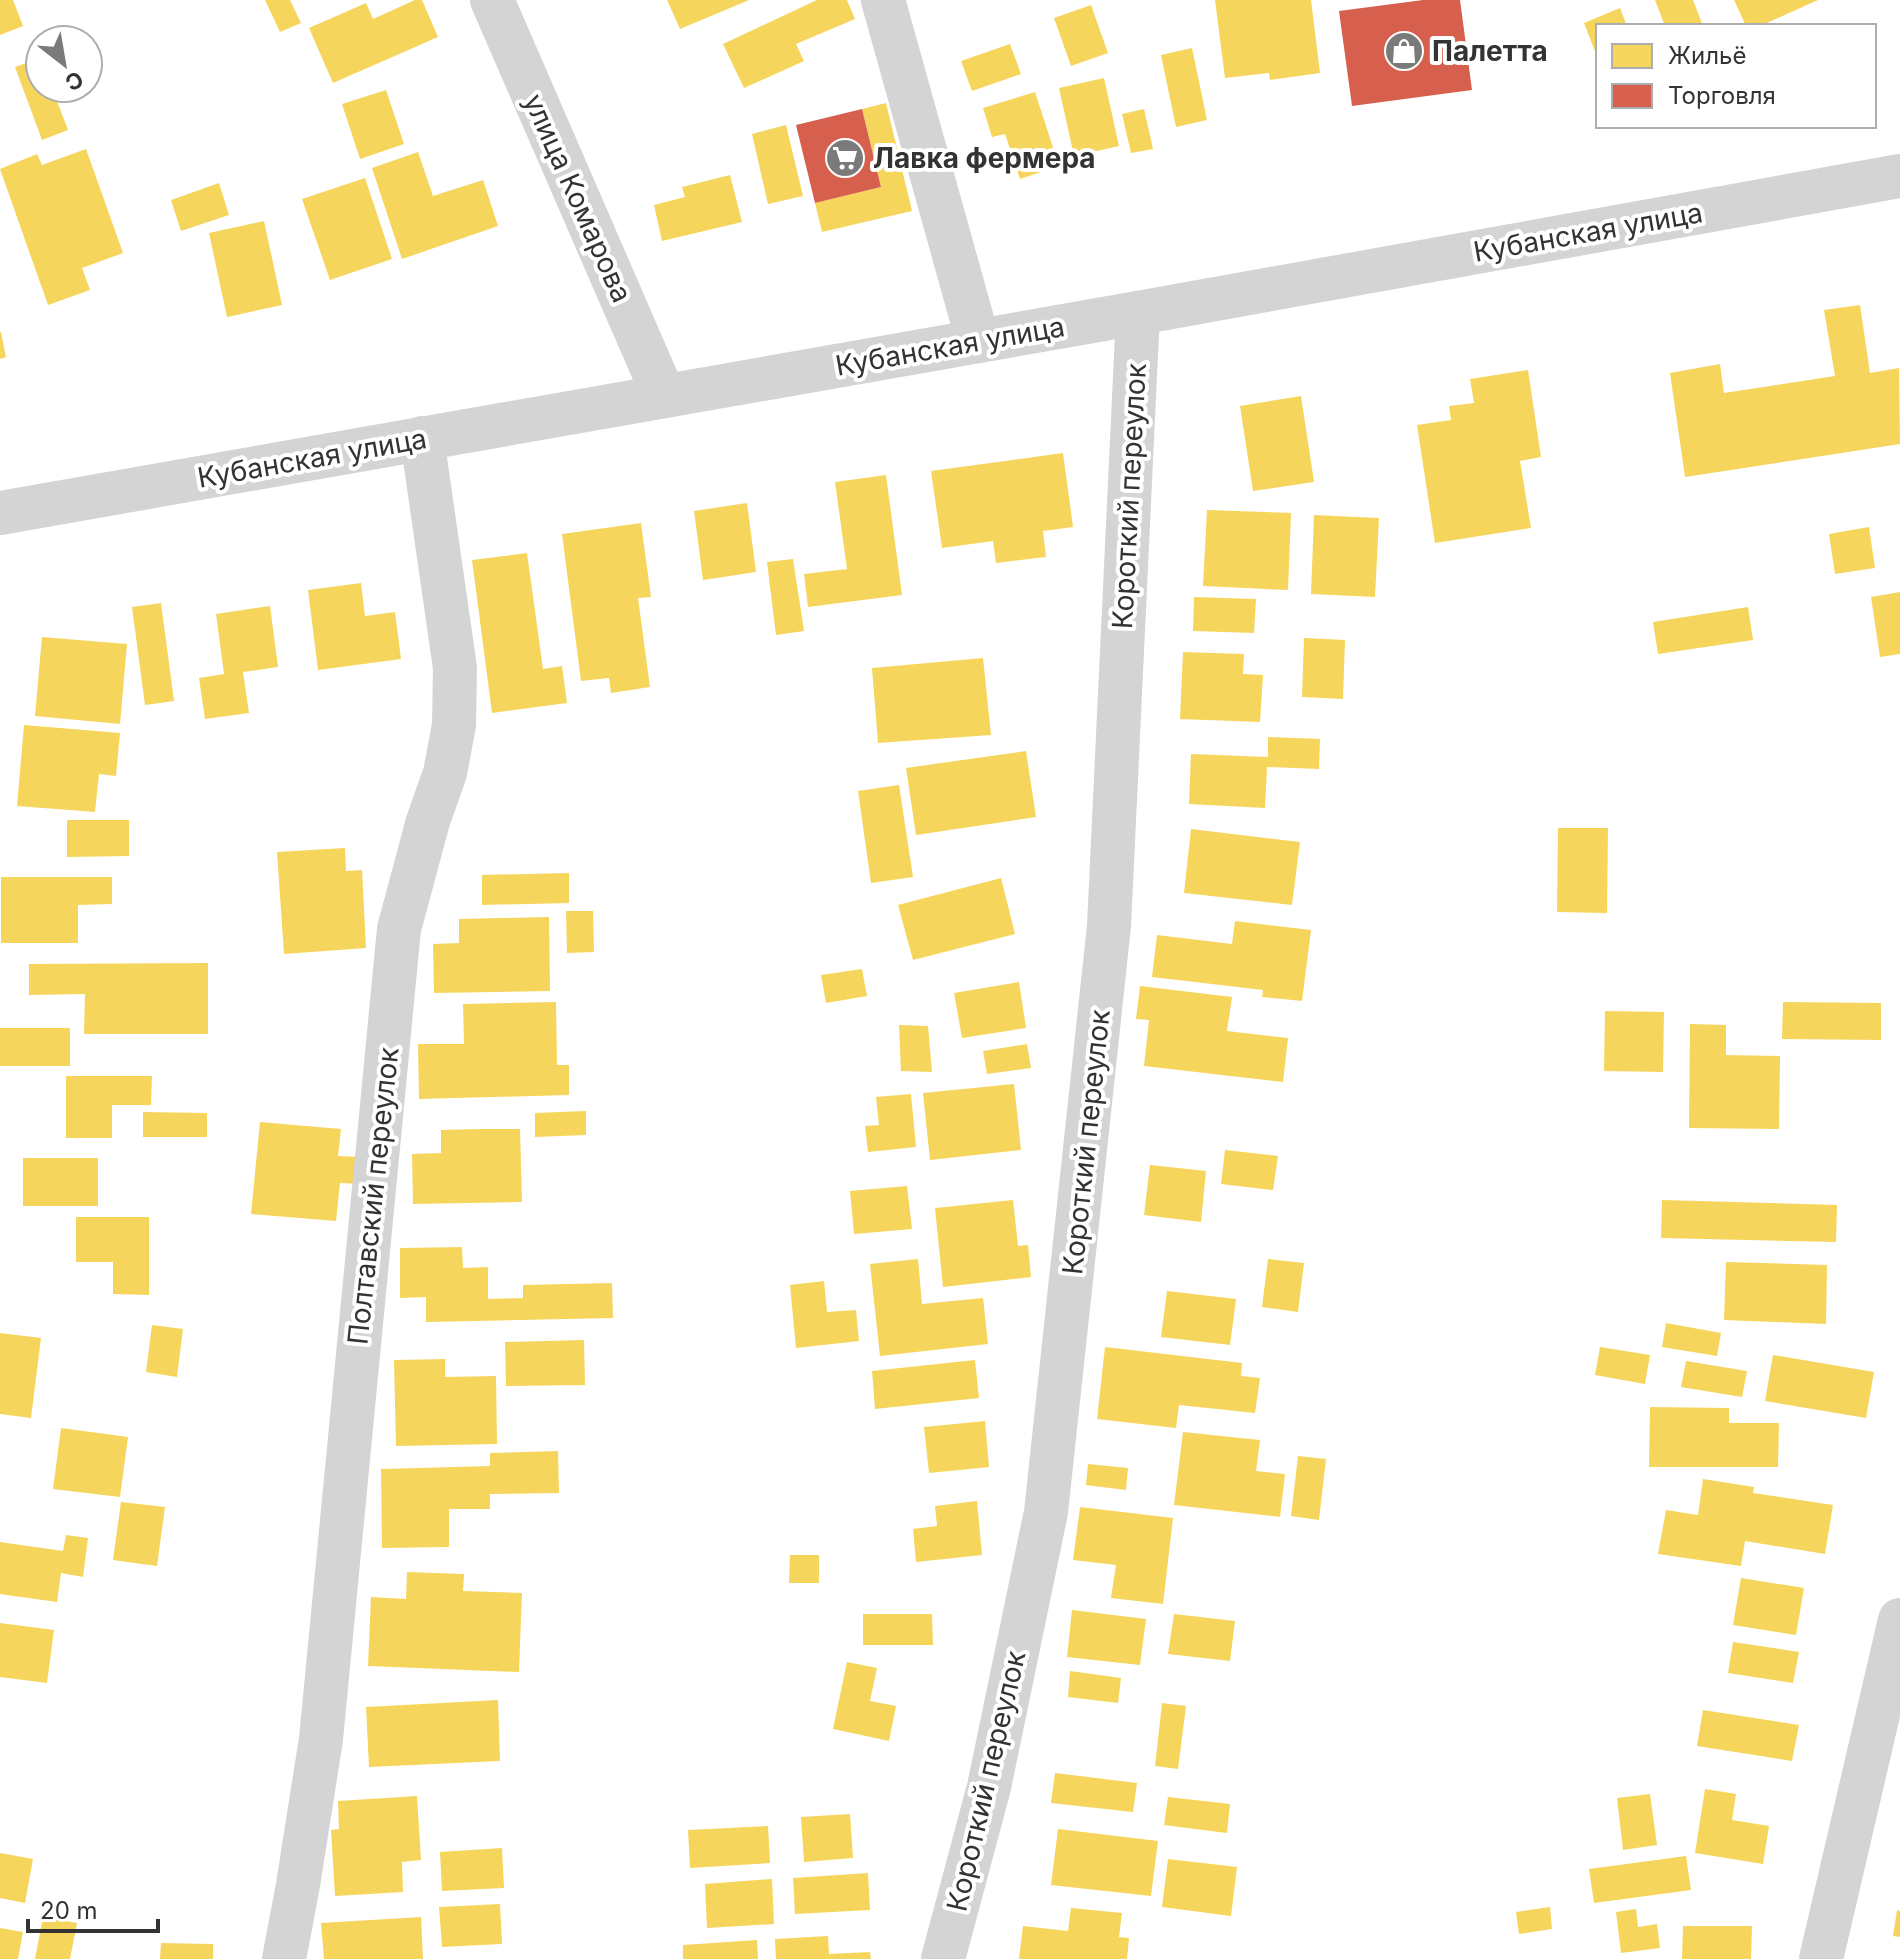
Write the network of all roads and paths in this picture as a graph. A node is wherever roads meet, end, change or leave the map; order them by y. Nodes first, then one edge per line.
1 (492, 0) edge
2 (883, 0) edge
3 (1900, 176) edge
4 (1138, 313) junction
5 (978, 341) junction
6 (664, 396) junction
7 (422, 438) junction
8 (0, 513) edge
9 (1900, 1620) edge
10 (284, 1959) edge
11 (943, 1959) edge
12 (1821, 1959) edge

1 - 6 street, улица Комарова
2 - 5 street
3 - 4 street, Кубанская улица
4 - 5 street, Кубанская улица
4 - 11 street, Короткий переулок
5 - 6 street, Кубанская улица
6 - 7 street, Кубанская улица
7 - 8 street, Кубанская улица
7 - 10 street, Полтавский переулок
9 - 12 street

